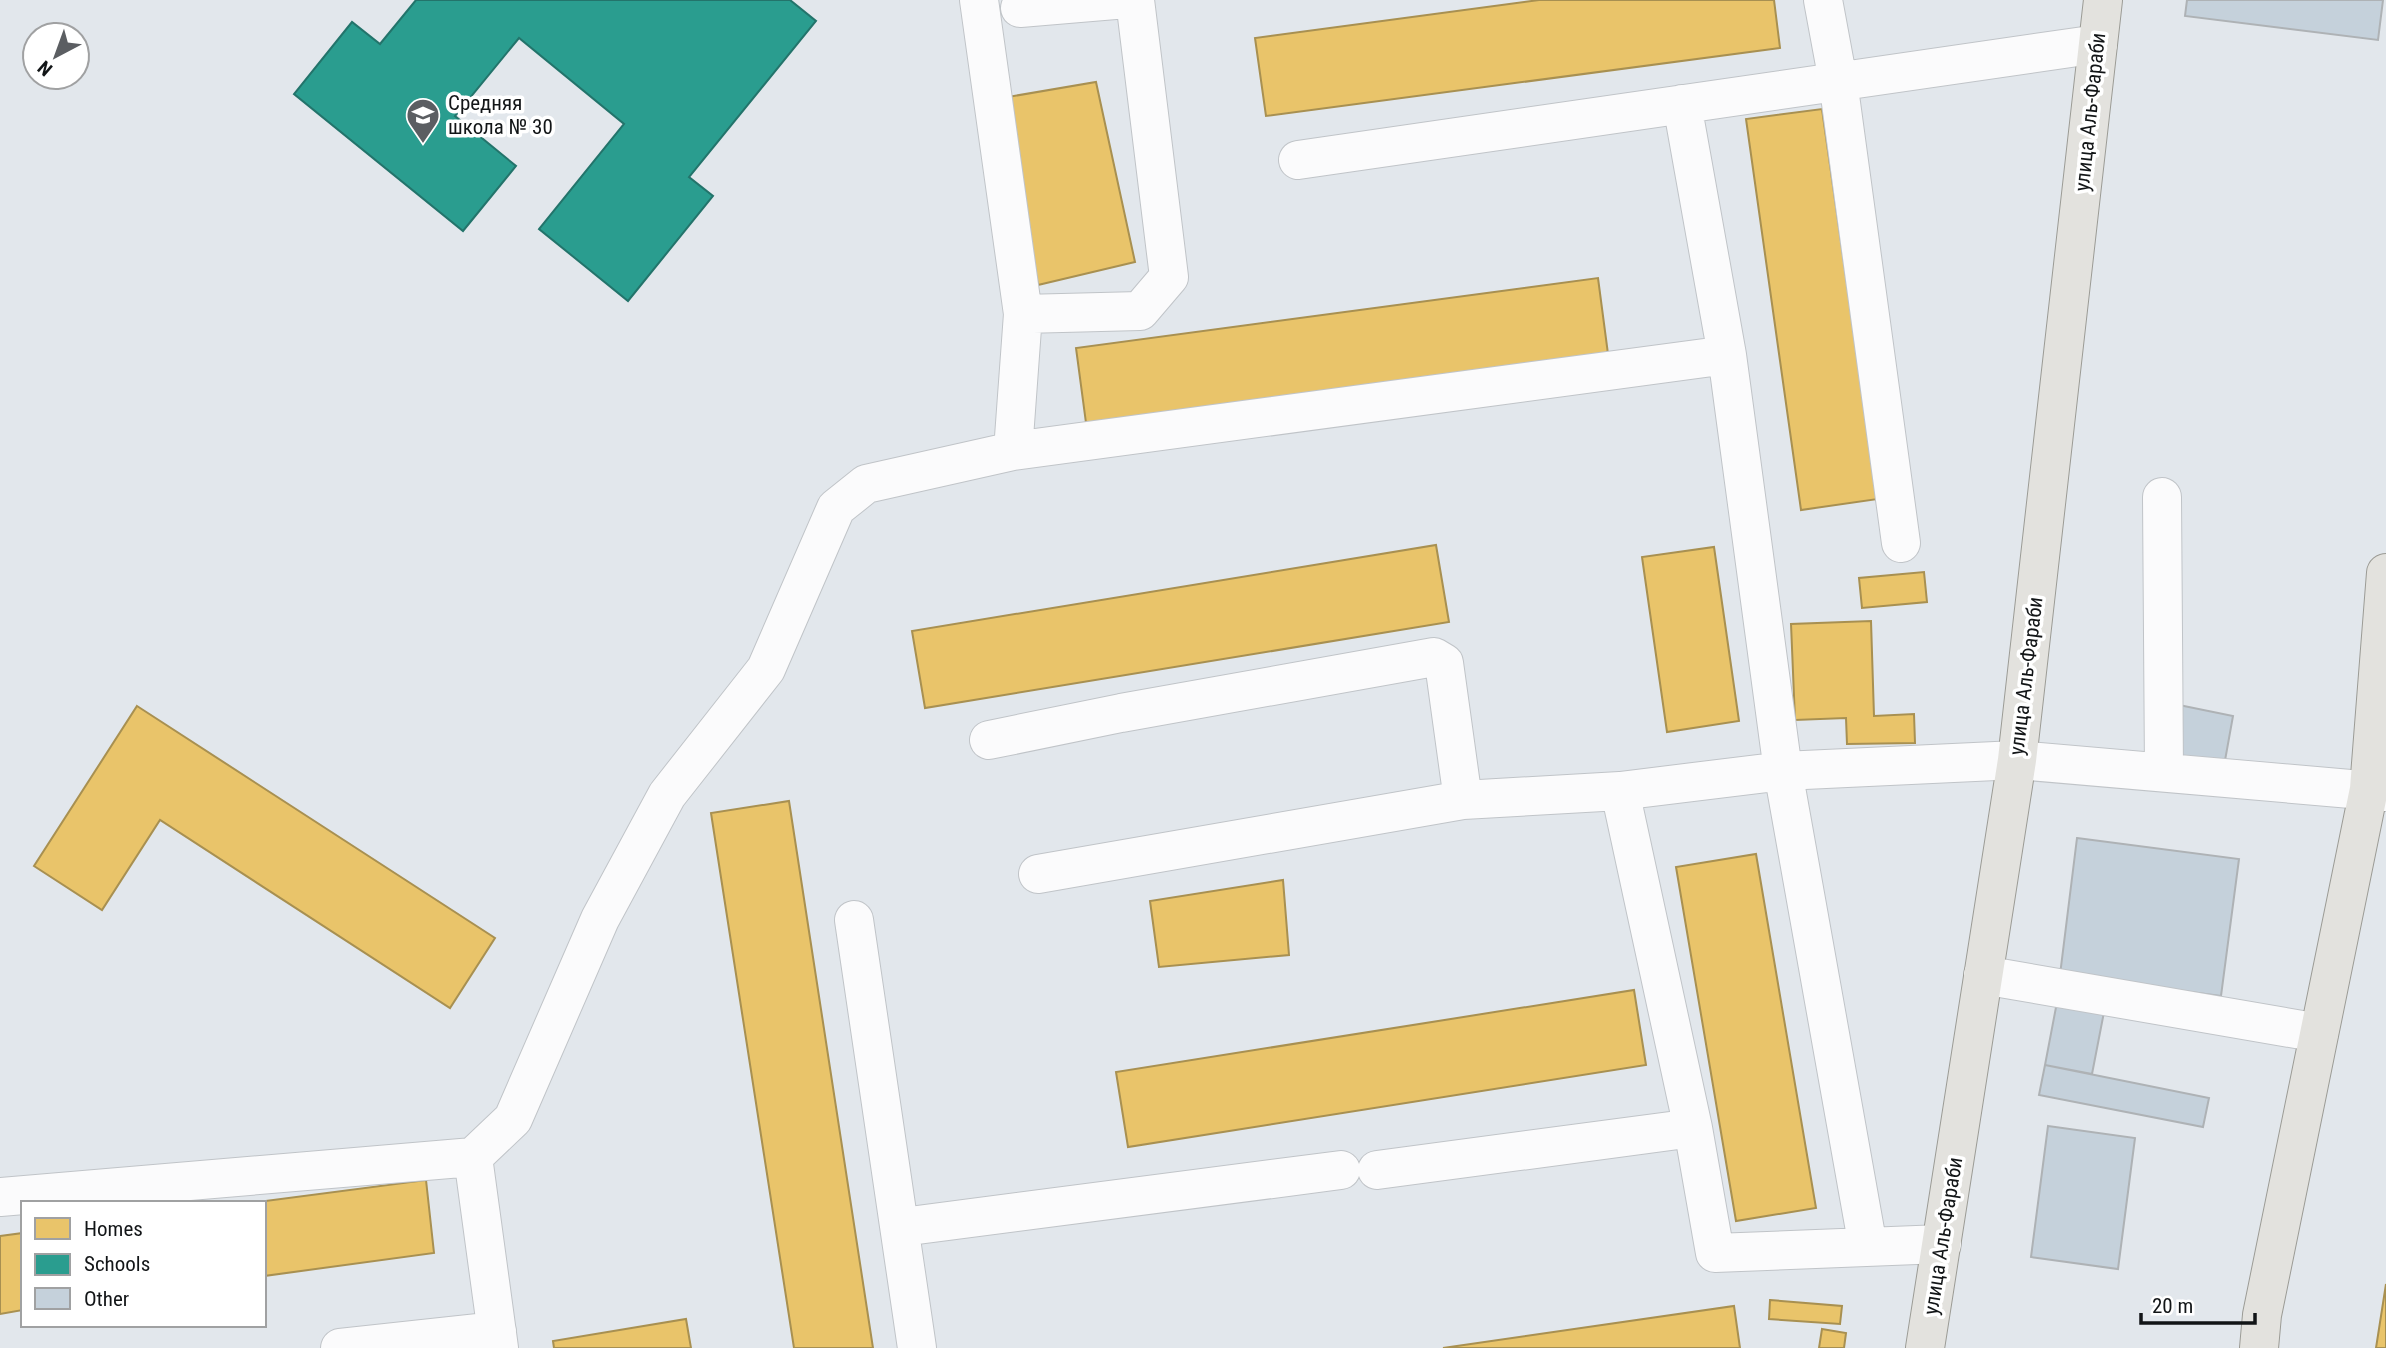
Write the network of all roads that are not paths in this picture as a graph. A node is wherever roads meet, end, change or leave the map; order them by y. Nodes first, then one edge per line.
1 (979, 0) edge
2 (1115, 0) edge
3 (1135, 0) edge
4 (1823, 0) edge
5 (2103, 0) edge
6 (1020, 8) dead end
7 (2098, 44) junction
8 (1838, 81) junction
9 (1682, 104) junction
10 (1298, 160) dead end
11 (1023, 314) junction
12 (1727, 355) junction
13 (1013, 451) junction
14 (2162, 497) dead end
15 (1901, 543) dead end
16 (2386, 573) edge
17 (989, 740) dead end
18 (2017, 760) junction
19 (1783, 771) junction
20 (2164, 772) junction
21 (1620, 791) junction
22 (2378, 791) edge
23 (1462, 800) junction
24 (1038, 874) dead end
25 (854, 920) dead end
26 (1983, 975) junction
27 (2319, 1033) junction
28 (1693, 1128) junction
29 (473, 1157) junction
30 (0, 1198) edge
31 (902, 1227) junction
32 (1942, 1244) junction
33 (1868, 1247) junction
34 (498, 1340) edge
35 (340, 1348) edge
36 (917, 1348) edge
37 (1925, 1348) edge
38 (2259, 1348) edge

1 - 11 street
2 - 6 street
3 - 11 street
4 - 8 street
5 - 7 main road, улица Аль-Фараби
7 - 8 street
7 - 18 main road, улица Аль-Фараби
8 - 9 street
8 - 15 street
9 - 10 street
9 - 12 street
11 - 13 street
12 - 13 street
12 - 19 street
13 - 29 street
14 - 20 street
16 - 22 main road
17 - 23 street
18 - 19 street
18 - 20 street
18 - 26 main road, улица Аль-Фараби
19 - 21 street
19 - 33 street
20 - 22 street
21 - 23 street
21 - 28 street
22 - 27 main road
23 - 24 street
25 - 31 street
26 - 27 street
26 - 32 main road, улица Аль-Фараби
27 - 38 main road
28 - 31 street
28 - 33 street
29 - 30 street
29 - 34 street
31 - 36 street
32 - 33 street
32 - 37 main road, улица Аль-Фараби
34 - 35 street

